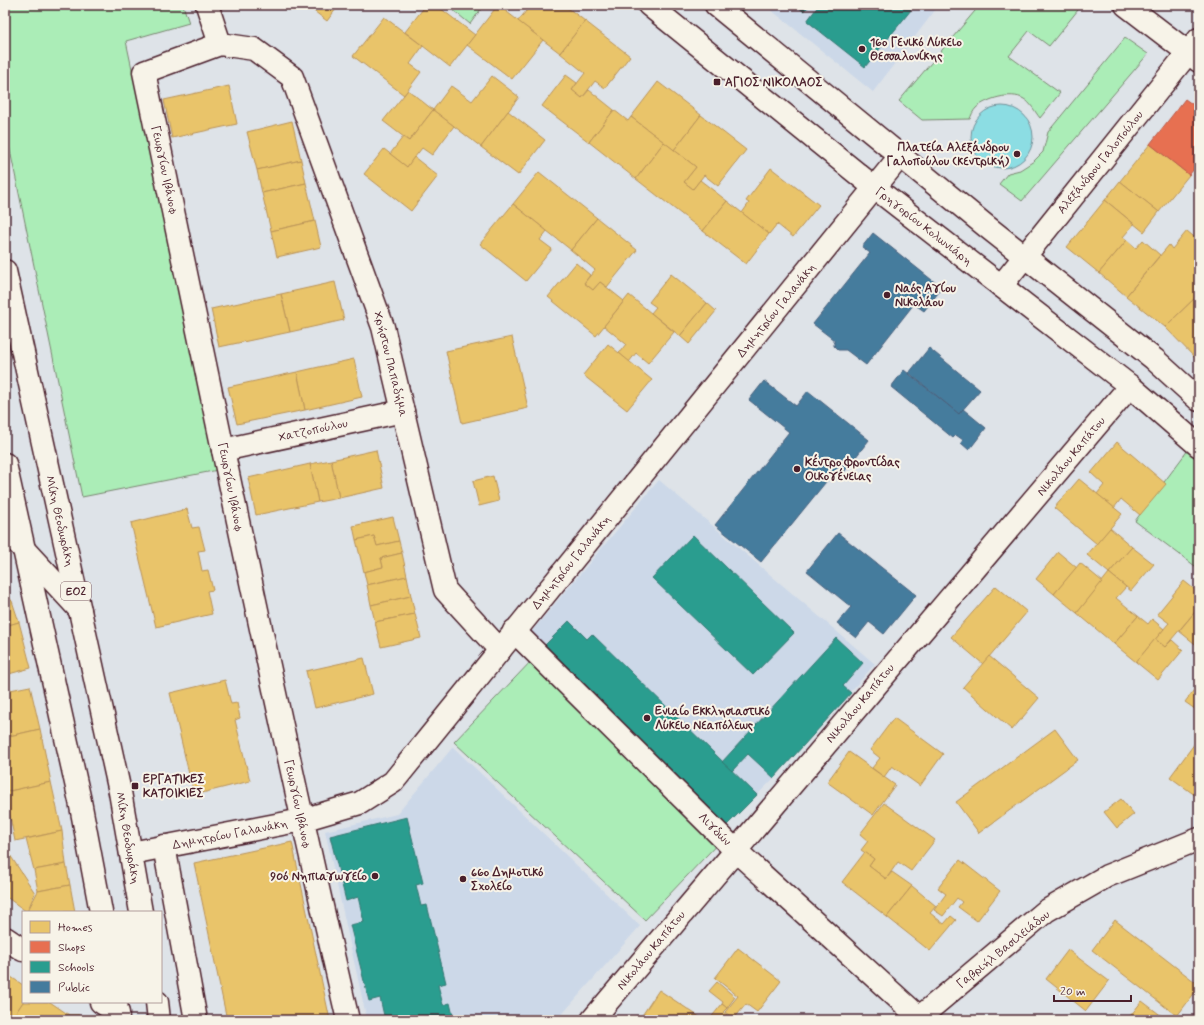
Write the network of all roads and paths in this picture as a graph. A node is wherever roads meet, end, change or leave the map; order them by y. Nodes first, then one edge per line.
1 (207, 5) edge
2 (649, 5) edge
3 (716, 5) edge
4 (1126, 5) edge
5 (220, 44) junction
6 (1195, 51) edge
7 (901, 155) junction
8 (875, 188) junction
9 (1024, 256) junction
10 (5, 272) edge
11 (1001, 286) junction
12 (1130, 386) junction
13 (1199, 400) edge
14 (403, 411) junction
15 (1199, 446) edge
16 (223, 450) junction
17 (5, 464) edge
18 (5, 528) edge
19 (24, 551) junction
20 (80, 610) junction
21 (514, 631) junction
22 (500, 650) junction
23 (302, 820) junction
24 (1199, 839) edge
25 (164, 846) junction
26 (735, 850) junction
27 (131, 853) junction
28 (101, 911) edge
29 (142, 911) edge
30 (5, 938) edge
31 (22, 949) edge
32 (157, 1003) edge
33 (921, 1018) edge
34 (159, 1020) edge
35 (196, 1020) edge
36 (348, 1020) edge
37 (592, 1020) edge

1 - 5 main road
2 - 8 main road, Γρηγορίου Κολωνιάρη
3 - 7 main road
4 - 6 main road
5 - 14 main road, Χρήστου Παπαδήμα
5 - 16 main road, Γεωργίου Ιβάνοφ
6 - 9 main road, Αλεξάνδρου Γαλοπούλου
7 - 8 main road, Δημητρίου Γαλανάκη
7 - 9 main road
8 - 11 main road, Γρηγορίου Κολωνιάρη
8 - 21 main road, Δημητρίου Γαλανάκη
9 - 11 main road, Αλεξάνδρου Γαλοπούλου
9 - 13 main road
10 - 20 main road, Μίκη Θεοδωράκη / ΕΟ2
11 - 12 main road, Γρηγορίου Κολωνιάρη
12 - 15 main road, Γρηγορίου Κολωνιάρη
12 - 26 main road, Νικολάου Καπάτου
14 - 16 main road, Χατζοπούλου
14 - 22 main road, Χρήστου Παπαδήμα
16 - 23 main road, Γεωργίου Ιβάνοφ
17 - 19 main road
18 - 19 main road
19 - 20 main road
19 - 28 main road
20 - 27 main road, Μίκη Θεοδωράκη / ΕΟ2
21 - 22 main road, Δημητρίου Γαλανάκη
21 - 26 main road, Λιγδών
22 - 23 main road, Δημητρίου Γαλανάκη
23 - 25 main road, Δημητρίου Γαλανάκη
23 - 36 main road, Γεωργίου Ιβάνοφ
24 - 33 main road, Γαβριήλ Βασιλειάδου
25 - 27 main road, Δημητρίου Γαλανάκη
25 - 35 main road
26 - 33 main road, Λιγδών
26 - 37 main road, Νικολάου Καπάτου
27 - 29 main road, Μίκη Θεοδωράκη / ΕΟ2
30 - 31 main road
32 - 34 main road

